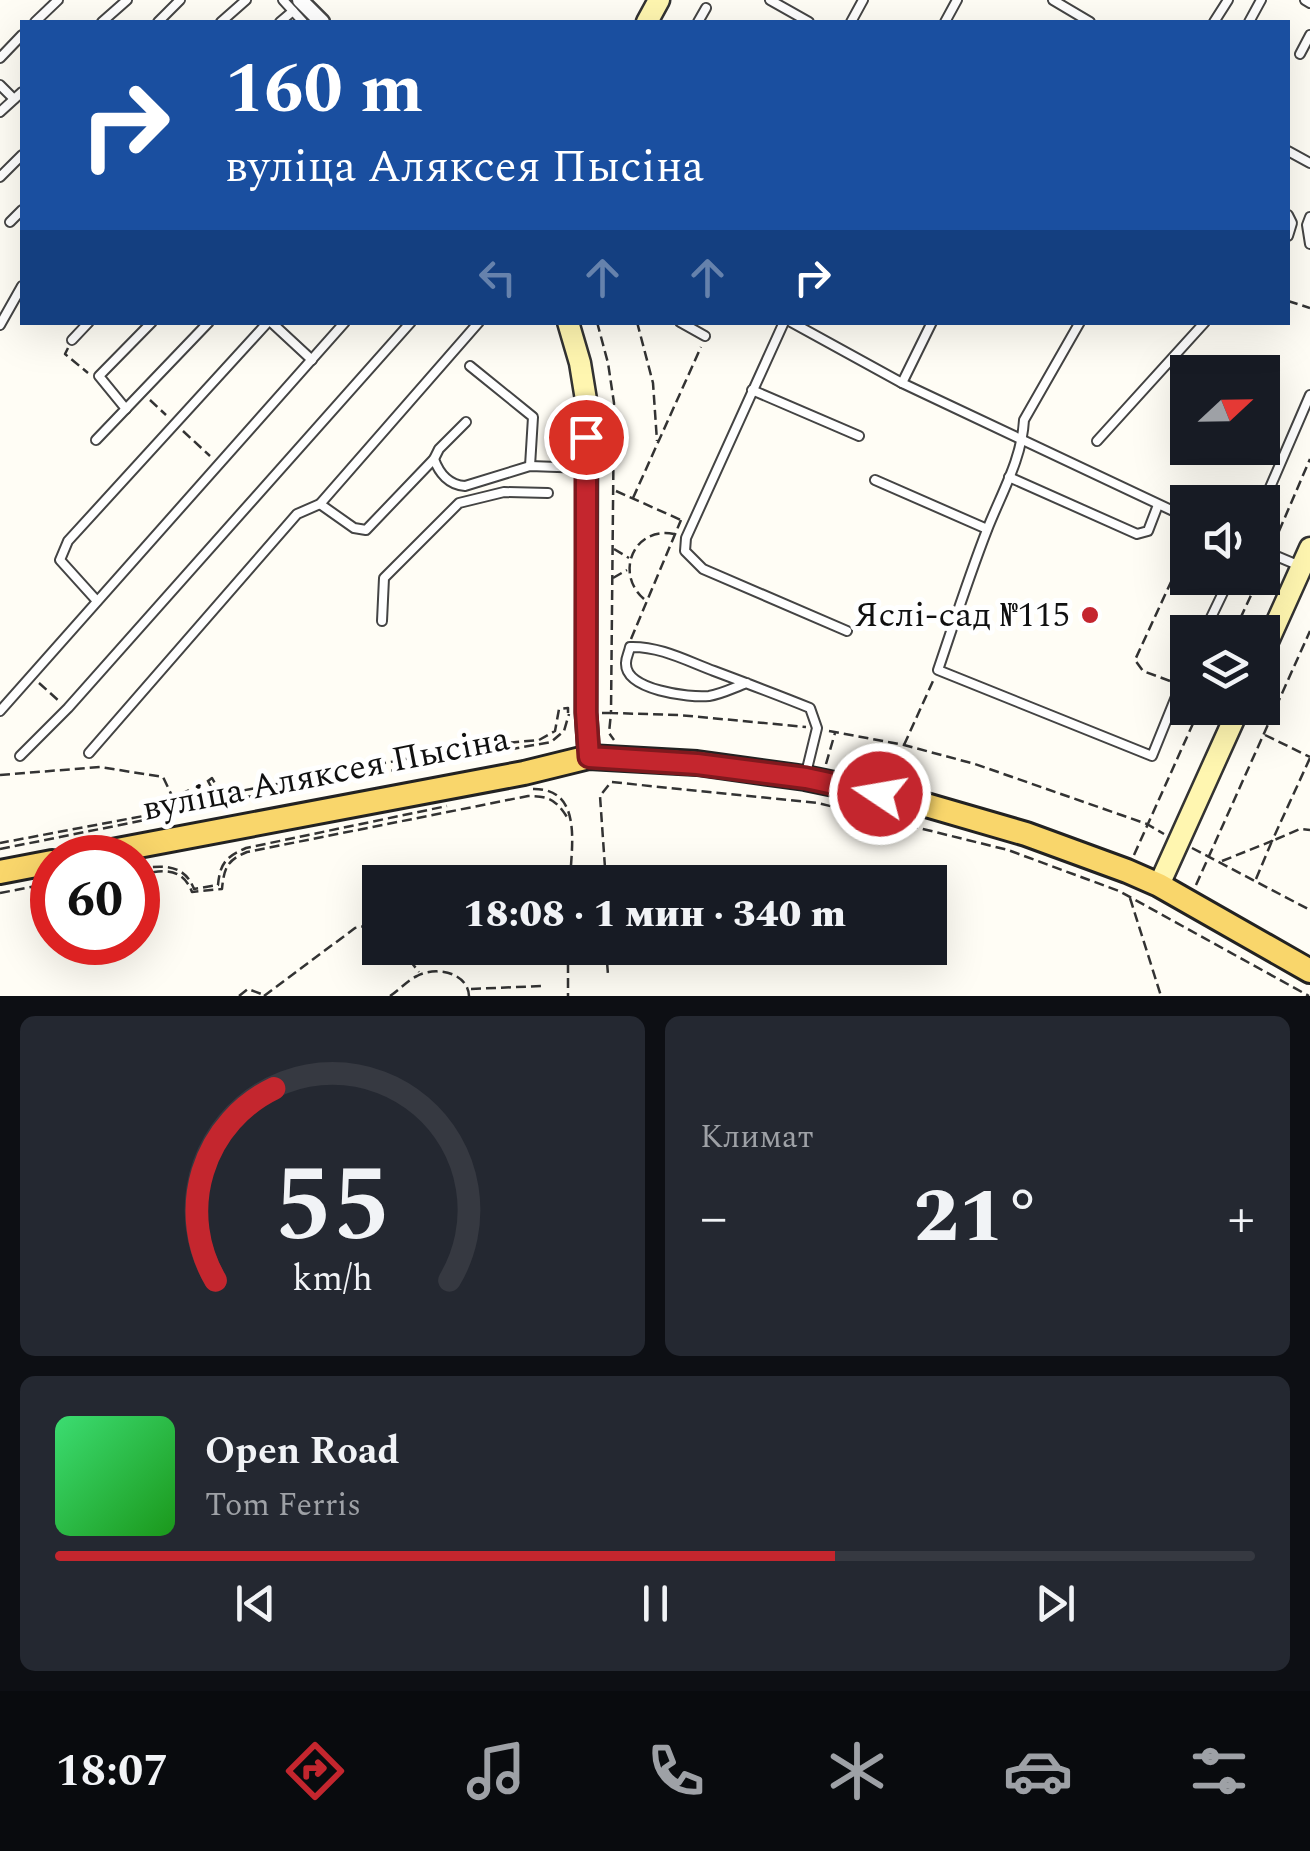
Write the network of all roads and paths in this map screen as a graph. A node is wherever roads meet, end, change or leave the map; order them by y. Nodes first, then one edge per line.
1 (58, 0) edge
2 (127, 0) edge
3 (180, 0) edge
4 (246, 0) edge
5 (283, 0) edge
6 (770, 0) edge
7 (1052, 0) edge
8 (296, 6) edge
9 (706, 8) dead end
10 (38, 20) edge
11 (104, 20) edge
12 (160, 20) edge
13 (223, 20) edge
14 (319, 20) edge
15 (699, 20) edge
16 (805, 20) edge
17 (1087, 20) edge
18 (1310, 35) edge
19 (20, 37) edge
20 (1300, 54) dead end
21 (0, 58) edge
22 (0, 85) edge
23 (20, 94) edge
24 (14, 99) junction
25 (0, 112) edge
26 (20, 158) edge
27 (0, 177) edge
28 (20, 212) edge
29 (1310, 217) edge
30 (10, 222) dead end
31 (1310, 244) edge
32 (20, 290) edge
33 (0, 325) edge
34 (87, 325) edge
35 (149, 325) edge
36 (206, 325) edge
37 (267, 325) edge
38 (273, 325) edge
39 (342, 325) edge
40 (408, 325) edge
41 (477, 325) edge
42 (569, 325) edge
43 (598, 325) edge
44 (639, 325) edge
45 (685, 325) edge
46 (785, 325) edge
47 (793, 325) edge
48 (930, 325) edge
49 (1078, 325) edge
50 (1203, 325) edge
51 (705, 336) joint
52 (72, 340) joint
53 (312, 360) junction
54 (470, 366) dead end
55 (100, 376) junction
56 (902, 382) junction
57 (752, 390) junction
58 (1310, 395) edge
59 (126, 408) junction
60 (466, 422) dead end
61 (859, 436) dead end
62 (1023, 437) junction
63 (96, 440) dead end
64 (1098, 441) dead end
65 (657, 443) junction
66 (1310, 459) edge
67 (434, 460) junction
68 (530, 466) junction
69 (585, 468) junction
70 (1009, 477) junction
71 (876, 480) dead end
72 (1271, 485) edge
73 (614, 490) junction
74 (548, 493) dead end
75 (632, 498) junction
76 (320, 504) junction
77 (1158, 506) junction
78 (1170, 511) edge
79 (681, 520) junction
80 (1280, 522) edge
81 (691, 525) junction
82 (987, 529) junction
83 (676, 534) junction
84 (613, 548) junction
85 (1280, 555) edge
86 (630, 558) junction
87 (1307, 562) edge
88 (628, 569) junction
89 (613, 578) junction
90 (1170, 585) edge
91 (98, 600) junction
92 (646, 601) junction
93 (1280, 618) edge
94 (382, 620) dead end
95 (846, 631) dead end
96 (1310, 631) edge
97 (630, 648) junction
98 (938, 670) junction
99 (30, 676) junction
100 (1170, 682) edge
101 (747, 683) junction
102 (68, 708) junction
103 (1170, 709) edge
104 (0, 712) edge
105 (576, 713) dead end
106 (568, 714) junction
107 (610, 714) junction
108 (1192, 725) edge
109 (1231, 725) edge
110 (817, 728) junction
111 (835, 732) junction
112 (1264, 735) junction
113 (904, 744) junction
114 (624, 745) dead end
115 (89, 753) dead end
116 (20, 756) dead end
117 (589, 757) junction
118 (1310, 757) edge
119 (826, 765) dead end
120 (623, 774) dead end
121 (0, 775) edge
122 (208, 781) junction
123 (622, 782) junction
124 (812, 787) junction
125 (173, 798) junction
126 (818, 803) junction
127 (567, 817) dead end
128 (1147, 824) junction
129 (1310, 830) edge
130 (1165, 835) dead end
131 (1272, 841) junction
132 (160, 842) edge
133 (0, 846) edge
134 (1190, 847) dead end
135 (1210, 855) junction
136 (1134, 857) dead end
137 (1222, 861) junction
138 (160, 865) edge
139 (571, 865) edge
140 (605, 865) edge
141 (30, 866) edge
142 (0, 872) edge
143 (160, 872) edge
144 (1256, 880) junction
145 (1159, 885) junction
146 (1196, 887) dead end
147 (30, 888) edge
148 (0, 894) edge
149 (1130, 896) junction
150 (1310, 910) edge
151 (362, 927) edge
152 (413, 965) edge
153 (568, 965) edge
154 (607, 965) edge
155 (1310, 971) edge
156 (420, 974) junction
157 (608, 975) dead end
158 (540, 986) dead end
159 (470, 989) junction
160 (239, 996) edge
161 (264, 996) edge
162 (390, 996) edge
163 (469, 996) edge
164 (568, 996) edge
165 (1161, 996) edge
166 (1309, 996) edge

1 - 10 lane
2 - 11 lane
3 - 12 lane
4 - 13 lane
5 - 8 lane
6 - 16 lane
7 - 17 lane
8 - 14 street
9 - 15 lane
18 - 20 lane
19 - 21 lane
22 - 24 lane
23 - 24 lane
24 - 25 lane
26 - 27 lane
28 - 30 lane
29 - 31 lane
32 - 33 lane
34 - 52 lane
35 - 55 lane
36 - 59 lane
37 - 91 lane
38 - 53 lane
39 - 53 lane
40 - 102 lane
41 - 76 lane
42 - 69 main road
43 - 73 path
44 - 65 path
45 - 51 lane
46 - 57 lane
47 - 56 lane
48 - 56 lane
49 - 62 lane
50 - 64 lane
51 - 65 path
52 - 55 path
53 - 91 lane
54 - 68 lane
55 - 59 lane
56 - 62 lane
57 - 61 lane
57 - 81 lane
58 - 72 lane
59 - 63 lane
60 - 67 lane
62 - 70 lane
62 - 77 lane
65 - 75 path
66 - 80 path
67 - 68 lane
67 - 76 lane
68 - 69 lane
69 - 117 main road
70 - 77 lane
70 - 82 lane
71 - 82 lane
73 - 75 path
73 - 84 path
74 - 94 lane
75 - 79 path
76 - 115 lane
77 - 78 lane
79 - 81 path
79 - 83 path
81 - 95 lane
82 - 98 lane
83 - 86 path
83 - 92 path
84 - 86 path
84 - 89 path
85 - 87 lane
86 - 88 path
87 - 93 main road
88 - 89 path
88 - 92 path
89 - 107 path
90 - 100 path
91 - 99 lane
92 - 97 path
96 - 112 path
97 - 101 lane
97 - 101 lane
98 - 103 lane
98 - 113 path
99 - 102 path
99 - 104 lane
101 - 110 lane
102 - 116 lane
105 - 106 path
106 - 122 path
106 - 122 path
107 - 110 path
107 - 114 path
108 - 128 path
109 - 145 main road
110 - 111 path
110 - 124 lane
111 - 113 path
111 - 119 path
112 - 118 path
112 - 135 path
113 - 128 path
117 - 124 main road, вуліца Аляксея Пысіна
117 - 132 main road, вуліца Аляксея Пысіна
118 - 131 path
120 - 123 path
121 - 125 path
122 - 125 path
123 - 126 path
123 - 140 path
124 - 126 path
124 - 145 main road, вуліца Аляксея Пысіна
125 - 133 path
126 - 149 path
127 - 143 path
128 - 130 path
128 - 136 path
129 - 131 path
131 - 137 path
131 - 144 path
134 - 135 path
135 - 137 path
135 - 146 path
137 - 144 path
138 - 139 path
141 - 142 main road
144 - 150 path
145 - 155 main road, вуліца Аляксея Пысіна
147 - 148 path
149 - 165 path
149 - 166 path
151 - 161 path
152 - 156 path
153 - 164 path
154 - 157 path
156 - 159 path
156 - 162 path
158 - 159 path
159 - 163 path
160 - 161 path

